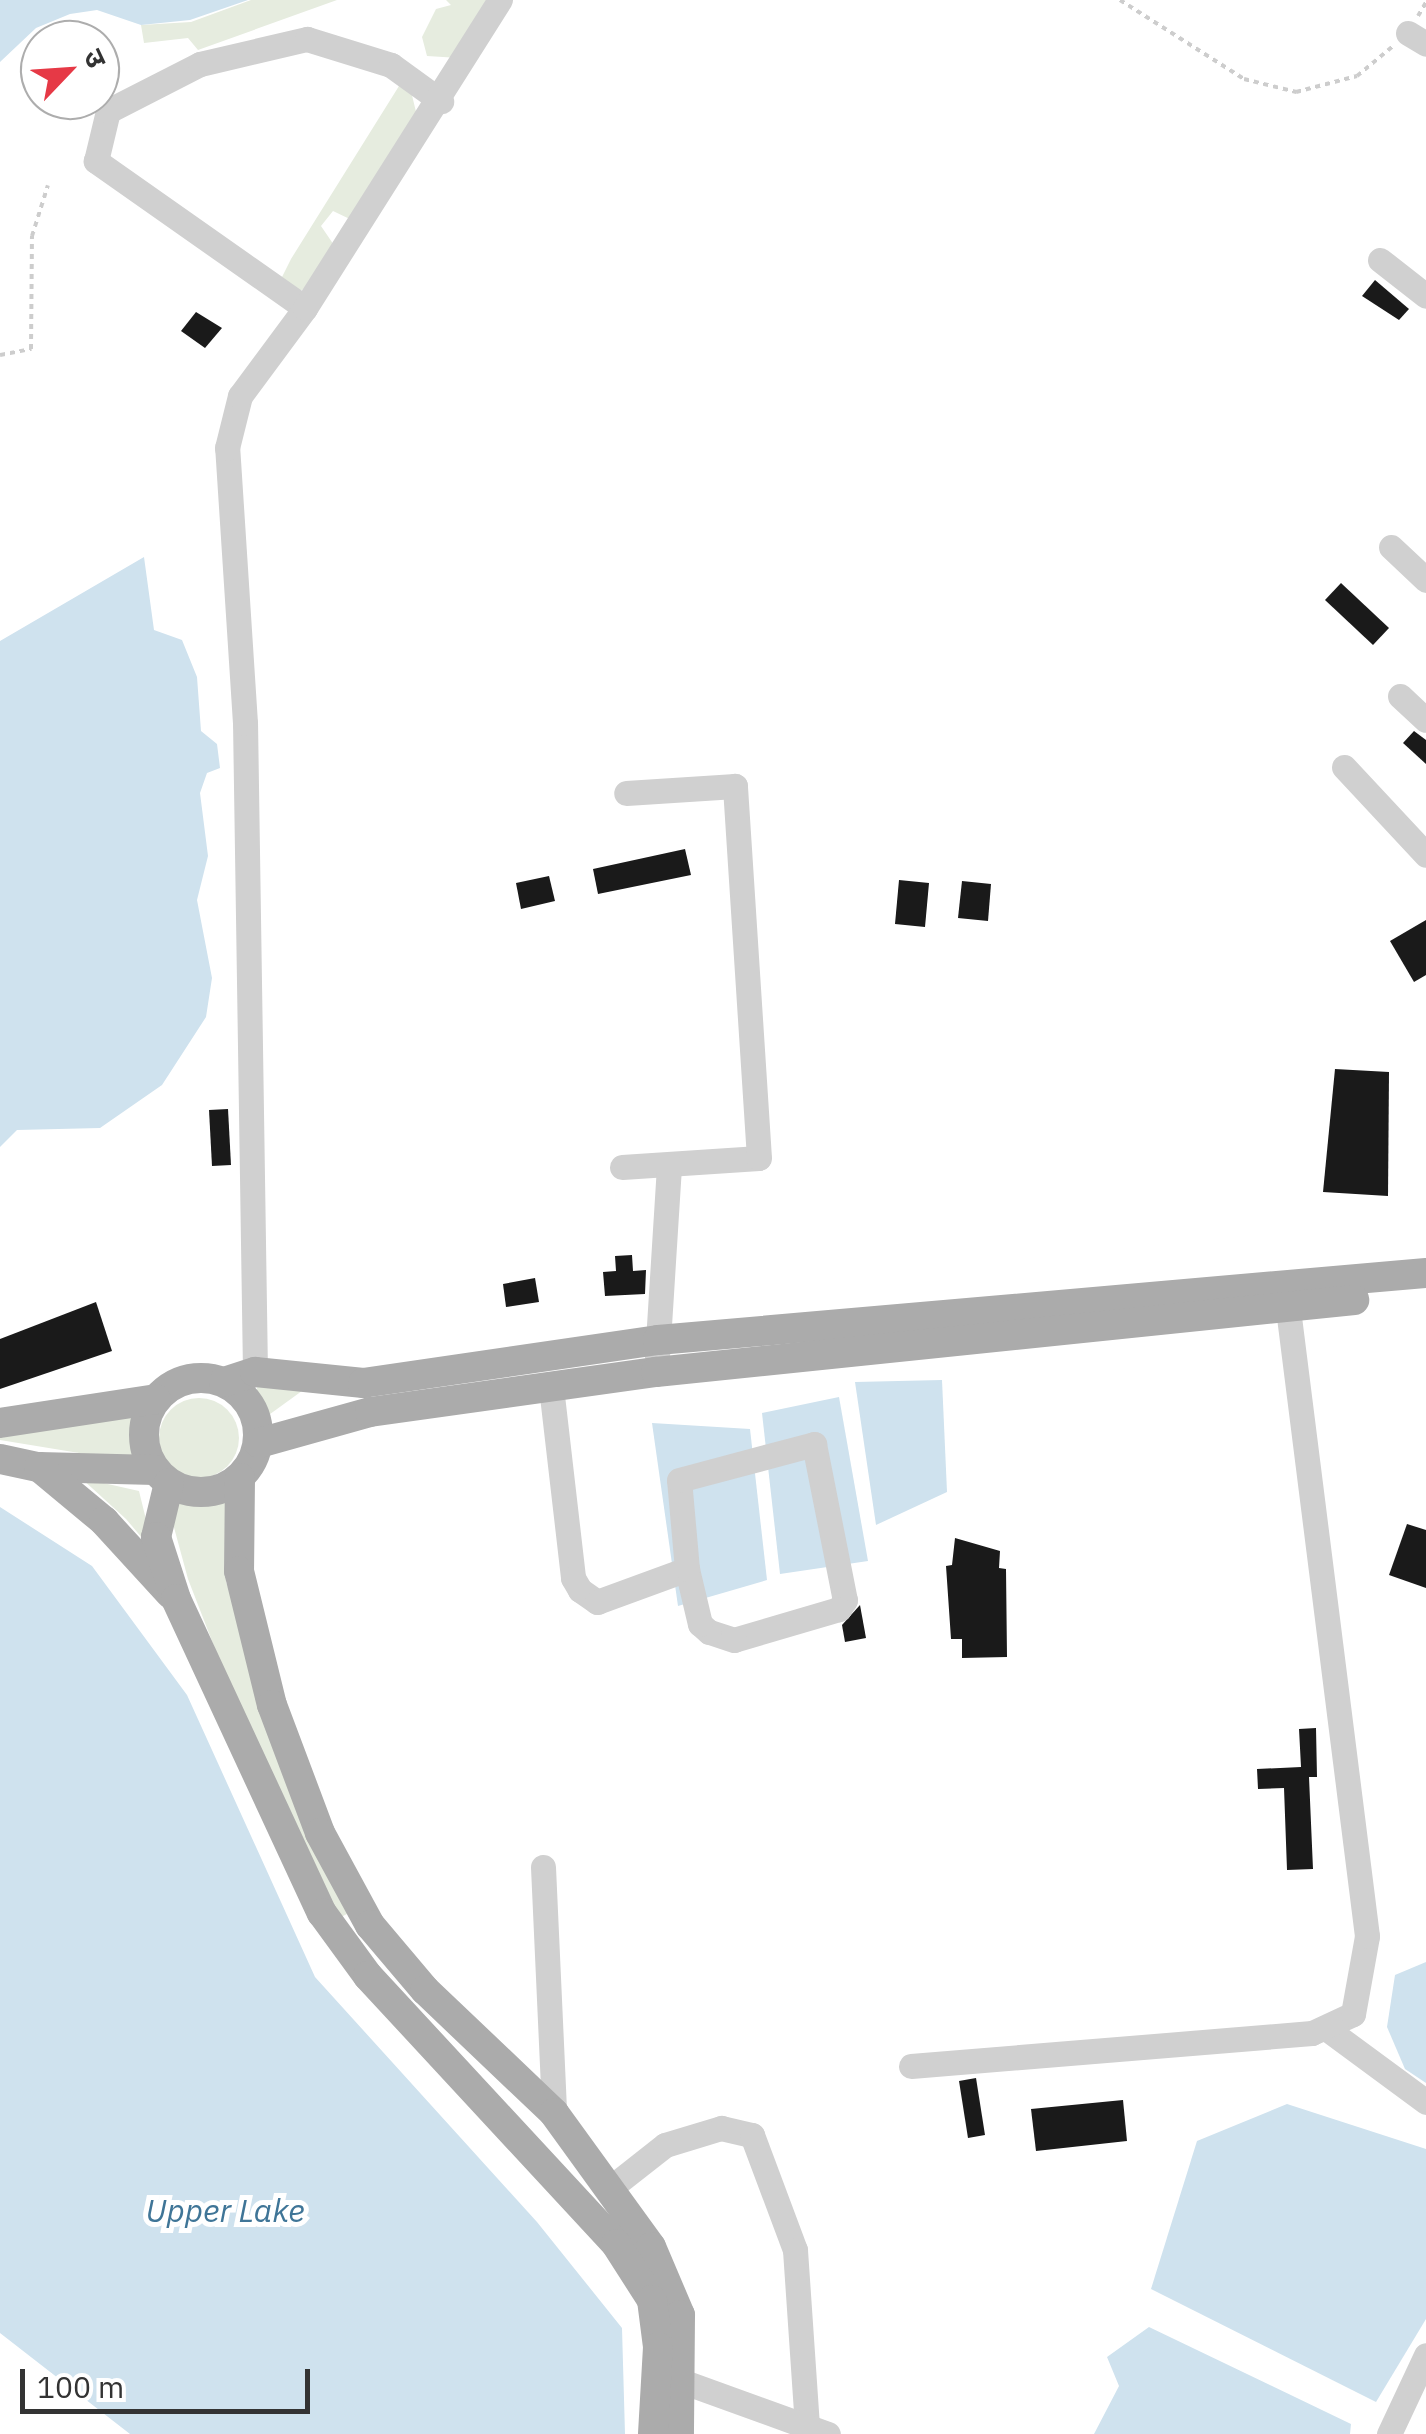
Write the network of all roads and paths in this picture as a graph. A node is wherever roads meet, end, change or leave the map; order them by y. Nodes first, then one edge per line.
1 (500, 0) edge
2 (1120, 0) edge
3 (1426, 2) edge
4 (1417, 39) edge
5 (440, 101) junction
6 (48, 185) dead end
7 (1380, 260) dead end
8 (1426, 296) edge
9 (305, 308) junction
10 (0, 355) edge
11 (1391, 547) dead end
12 (1426, 580) edge
13 (1400, 696) dead end
14 (1426, 720) edge
15 (1344, 767) dead end
16 (626, 793) dead end
17 (1426, 855) edge
18 (669, 1164) junction
19 (622, 1167) dead end
20 (1426, 1273) edge
21 (1426, 1289) edge
22 (1288, 1309) junction
23 (658, 1340) junction
24 (254, 1372) junction
25 (656, 1372) junction
26 (224, 1382) junction
27 (551, 1387) junction
28 (156, 1399) junction
29 (0, 1424) edge
30 (258, 1443) junction
31 (0, 1459) edge
32 (39, 1467) junction
33 (162, 1476) junction
34 (240, 1478) junction
35 (687, 1569) junction
36 (176, 1600) junction
37 (544, 1867) dead end
38 (1327, 2029) junction
39 (910, 2066) dead end
40 (1426, 2102) edge
41 (554, 2113) junction
42 (610, 2189) junction
43 (1426, 2355) edge
44 (684, 2382) junction
45 (817, 2430) edge
46 (653, 2434) edge
47 (679, 2434) edge
48 (1389, 2434) edge

1 - 5 street
2 - 4 path
3 - 4 path
5 - 9 street
5 - 9 street
6 - 10 path
7 - 8 street
9 - 24 street
11 - 12 street
13 - 14 street
15 - 17 street
16 - 18 street
18 - 19 street
18 - 23 street
20 - 23 main road
21 - 22 main road
22 - 25 main road
22 - 38 street
23 - 24 main road
23 - 25 street
24 - 26 main road
25 - 27 main road
26 - 28 main road
26 - 30 main road
27 - 30 main road
27 - 35 street
28 - 29 main road
28 - 33 main road
30 - 34 main road
31 - 32 main road
32 - 33 main road
32 - 36 main road
33 - 34 main road
33 - 36 main road
34 - 41 main road
35 - 35 street
36 - 46 main road
37 - 41 street
38 - 39 street
38 - 40 street
41 - 42 main road
42 - 44 main road
42 - 45 street
43 - 48 street
44 - 45 street
44 - 47 main road

